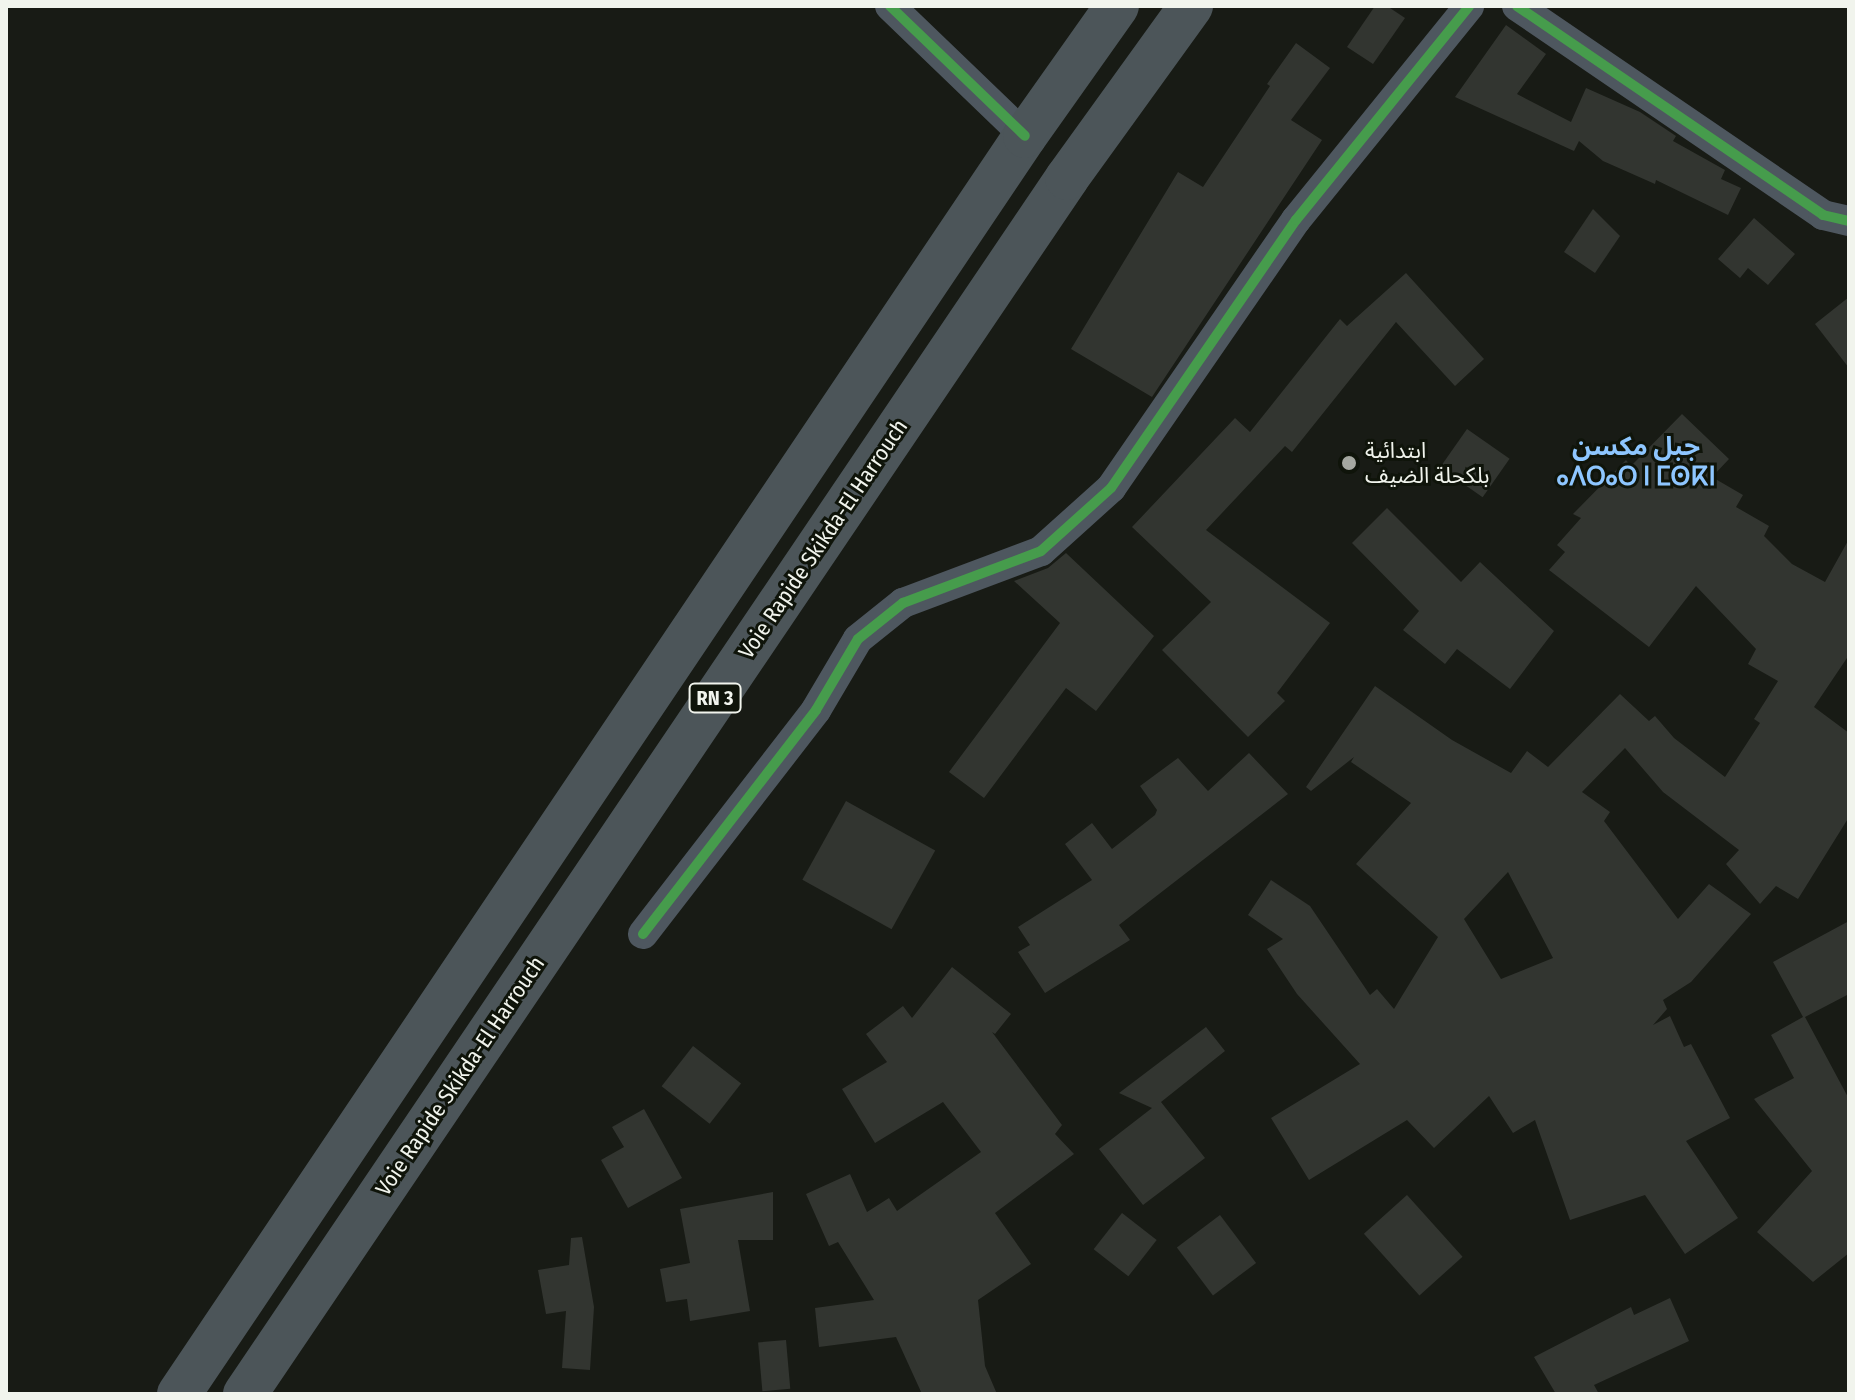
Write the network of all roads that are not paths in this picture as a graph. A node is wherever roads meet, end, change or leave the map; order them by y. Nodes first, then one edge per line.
1 (890, 6) edge
2 (1117, 6) edge
3 (1191, 6) edge
4 (1469, 6) edge
5 (1517, 6) edge
6 (1025, 136) junction
7 (1849, 221) edge
8 (643, 934) dead end
9 (179, 1394) edge
10 (245, 1394) edge

1 - 6 street
2 - 6 highway, RN 3
3 - 10 highway, Voie Rapide Skikda-El Harrouch / RN 3
4 - 8 street
5 - 7 street
6 - 9 highway, RN 3

